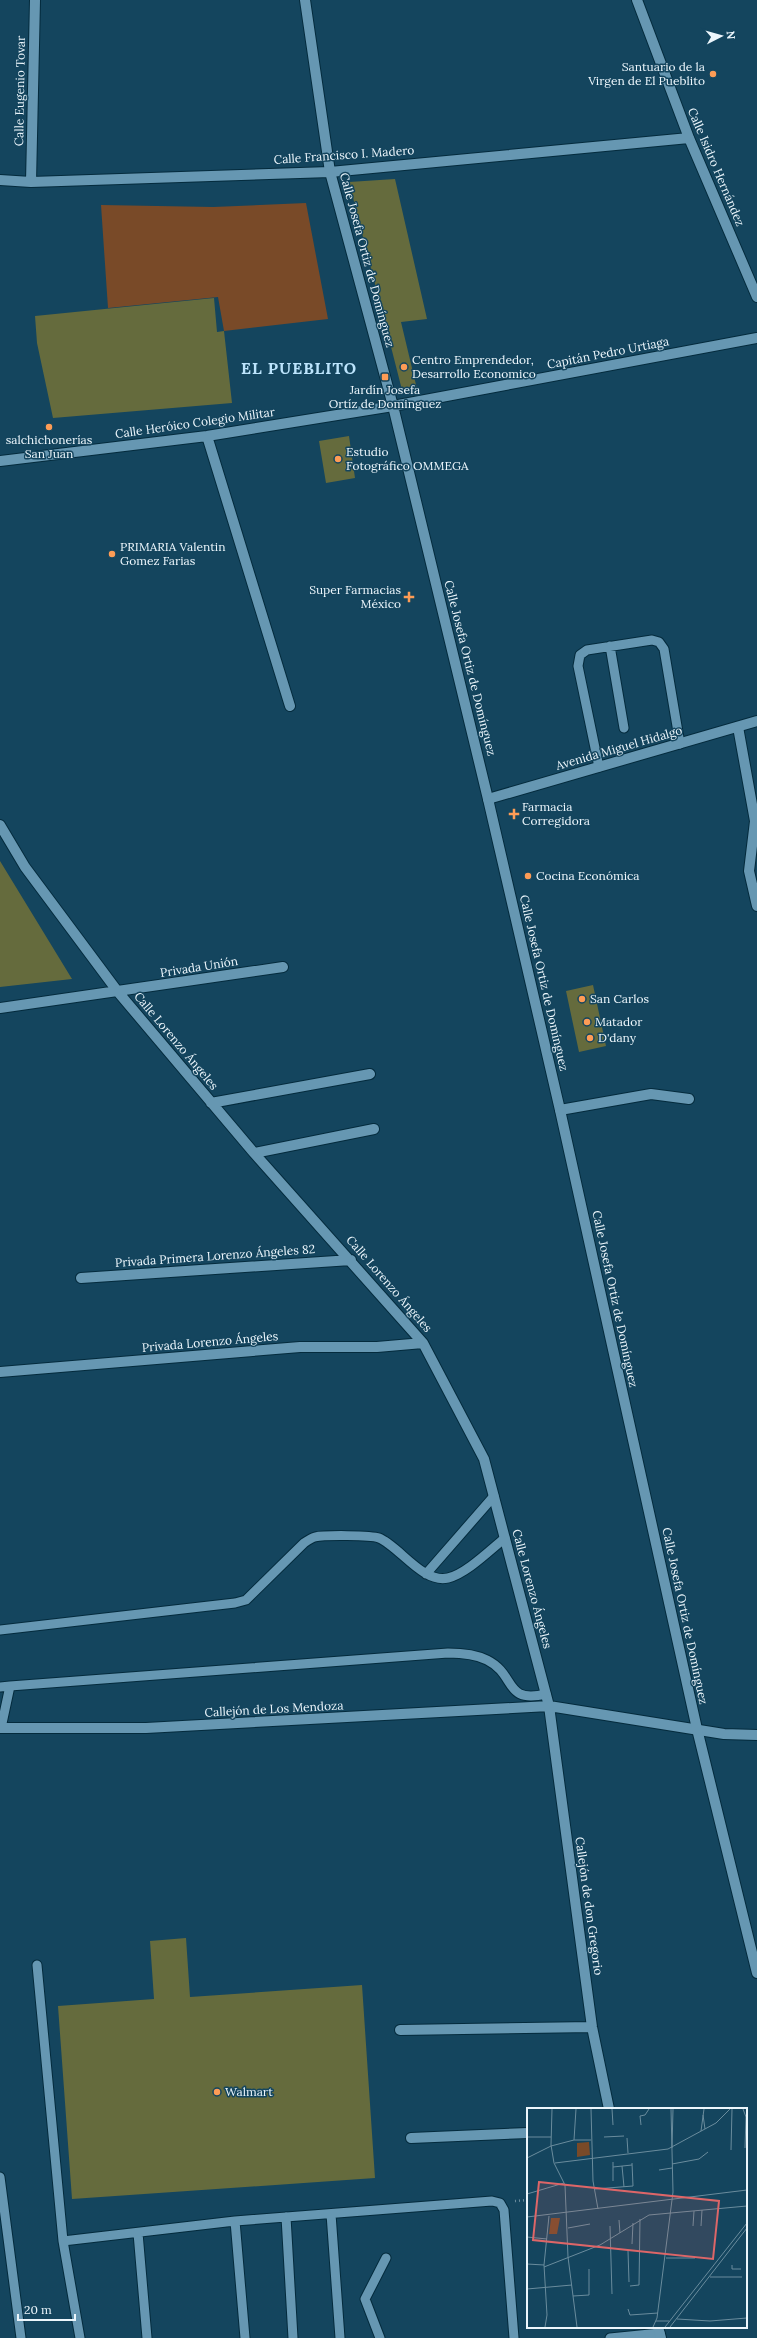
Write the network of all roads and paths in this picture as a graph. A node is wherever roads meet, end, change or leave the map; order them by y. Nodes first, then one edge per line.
1 (35, 0) edge
2 (305, 0) edge
3 (637, 0) edge
4 (689, 138) junction
5 (330, 172) junction
6 (0, 180) edge
7 (31, 182) junction
8 (757, 297) edge
9 (757, 338) edge
10 (393, 406) junction
11 (207, 436) junction
12 (0, 460) edge
13 (610, 646) junction
14 (290, 706) dead end
15 (757, 722) edge
16 (738, 727) junction
17 (624, 728) dead end
18 (680, 744) junction
19 (599, 767) junction
20 (488, 799) junction
21 (0, 825) edge
22 (757, 906) edge
23 (283, 967) dead end
24 (118, 992) junction
25 (0, 1008) edge
26 (370, 1074) dead end
27 (689, 1099) dead end
28 (211, 1103) junction
29 (560, 1110) junction
30 (374, 1129) dead end
31 (254, 1153) junction
32 (351, 1260) junction
33 (81, 1278) dead end
34 (423, 1343) junction
35 (0, 1372) edge
36 (494, 1496) junction
37 (505, 1538) junction
38 (426, 1574) junction
39 (0, 1630) edge
40 (5, 1687) edge
41 (546, 1694) junction
42 (549, 1706) junction
43 (1, 1728) edge
44 (697, 1729) junction
45 (757, 1735) edge
46 (37, 1965) dead end
47 (757, 1973) edge
48 (592, 2027) junction
49 (400, 2030) dead end
50 (609, 2108) edge
51 (527, 2133) edge
52 (411, 2138) dead end
53 (0, 2177) edge
54 (331, 2214) junction
55 (286, 2218) junction
56 (235, 2221) junction
57 (138, 2233) junction
58 (62, 2242) junction
59 (386, 2258) dead end
60 (628, 2331) edge
61 (660, 2333) edge
62 (21, 2338) edge
63 (80, 2338) edge
64 (147, 2338) edge
65 (245, 2338) edge
66 (293, 2338) edge
67 (340, 2338) edge
68 (380, 2338) edge
69 (514, 2338) edge
70 (610, 2338) edge

1 - 7 street, Calle Eugenio Tovar
2 - 5 street, Calle Josefa Ortiz de Domínguez
3 - 4 street, Calle Isidro Hernández
4 - 5 street, Calle Francisco I. Madero
4 - 8 street, Calle Isidro Hernández
5 - 7 street, Calle Francisco I. Madero
5 - 10 street, Calle Josefa Ortiz de Domínguez
6 - 7 street, Calle Francisco I. Madero
9 - 10 street, Capitán Pedro Urtiaga
10 - 11 street, Calle Heróico Colegio Militar
10 - 20 street, Calle Josefa Ortiz de Domínguez
11 - 12 street, Calle Heróico Colegio Militar
11 - 14 street
13 - 17 lane
13 - 18 lane
13 - 19 lane
15 - 16 street, Avenida Miguel Hidalgo
16 - 18 street, Avenida Miguel Hidalgo
16 - 22 street
18 - 19 street, Avenida Miguel Hidalgo
19 - 20 street, Avenida Miguel Hidalgo
20 - 29 street, Calle Josefa Ortiz de Domínguez
21 - 24 street, Calle Lorenzo Ángeles
23 - 24 street, Privada Unión
24 - 25 street, Privada Unión
24 - 28 street, Calle Lorenzo Ángeles
26 - 28 street
27 - 29 street
28 - 31 street, Calle Lorenzo Ángeles
29 - 44 street, Calle Josefa Ortiz de Domínguez
30 - 31 street
31 - 32 street, Calle Lorenzo Ángeles
32 - 33 street, Privada Primera Lorenzo Ángeles 82
32 - 34 street, Calle Lorenzo Ángeles
34 - 35 street, Privada Lorenzo Ángeles
34 - 36 street, Calle Lorenzo Ángeles
36 - 37 street, Calle Lorenzo Ángeles
36 - 38 lane
37 - 38 lane
37 - 41 street, Calle Lorenzo Ángeles
38 - 39 lane
40 - 41 lane
40 - 43 lane
41 - 42 street, Calle Lorenzo Ángeles
42 - 43 street, Callejón de Los Mendoza
42 - 44 street
42 - 48 street, Callejón de don Gregorio
44 - 45 street
44 - 47 street, Calle Josefa Ortiz de Domínguez
46 - 58 lane
48 - 49 street
48 - 50 street, Callejón de don Gregorio
51 - 52 street
53 - 62 lane
54 - 55 lane
54 - 67 lane
54 - 69 lane
55 - 56 lane
55 - 66 lane
56 - 57 lane
56 - 65 lane
57 - 58 lane
57 - 64 lane
58 - 63 lane
59 - 68 lane
60 - 61 lane
60 - 70 lane

